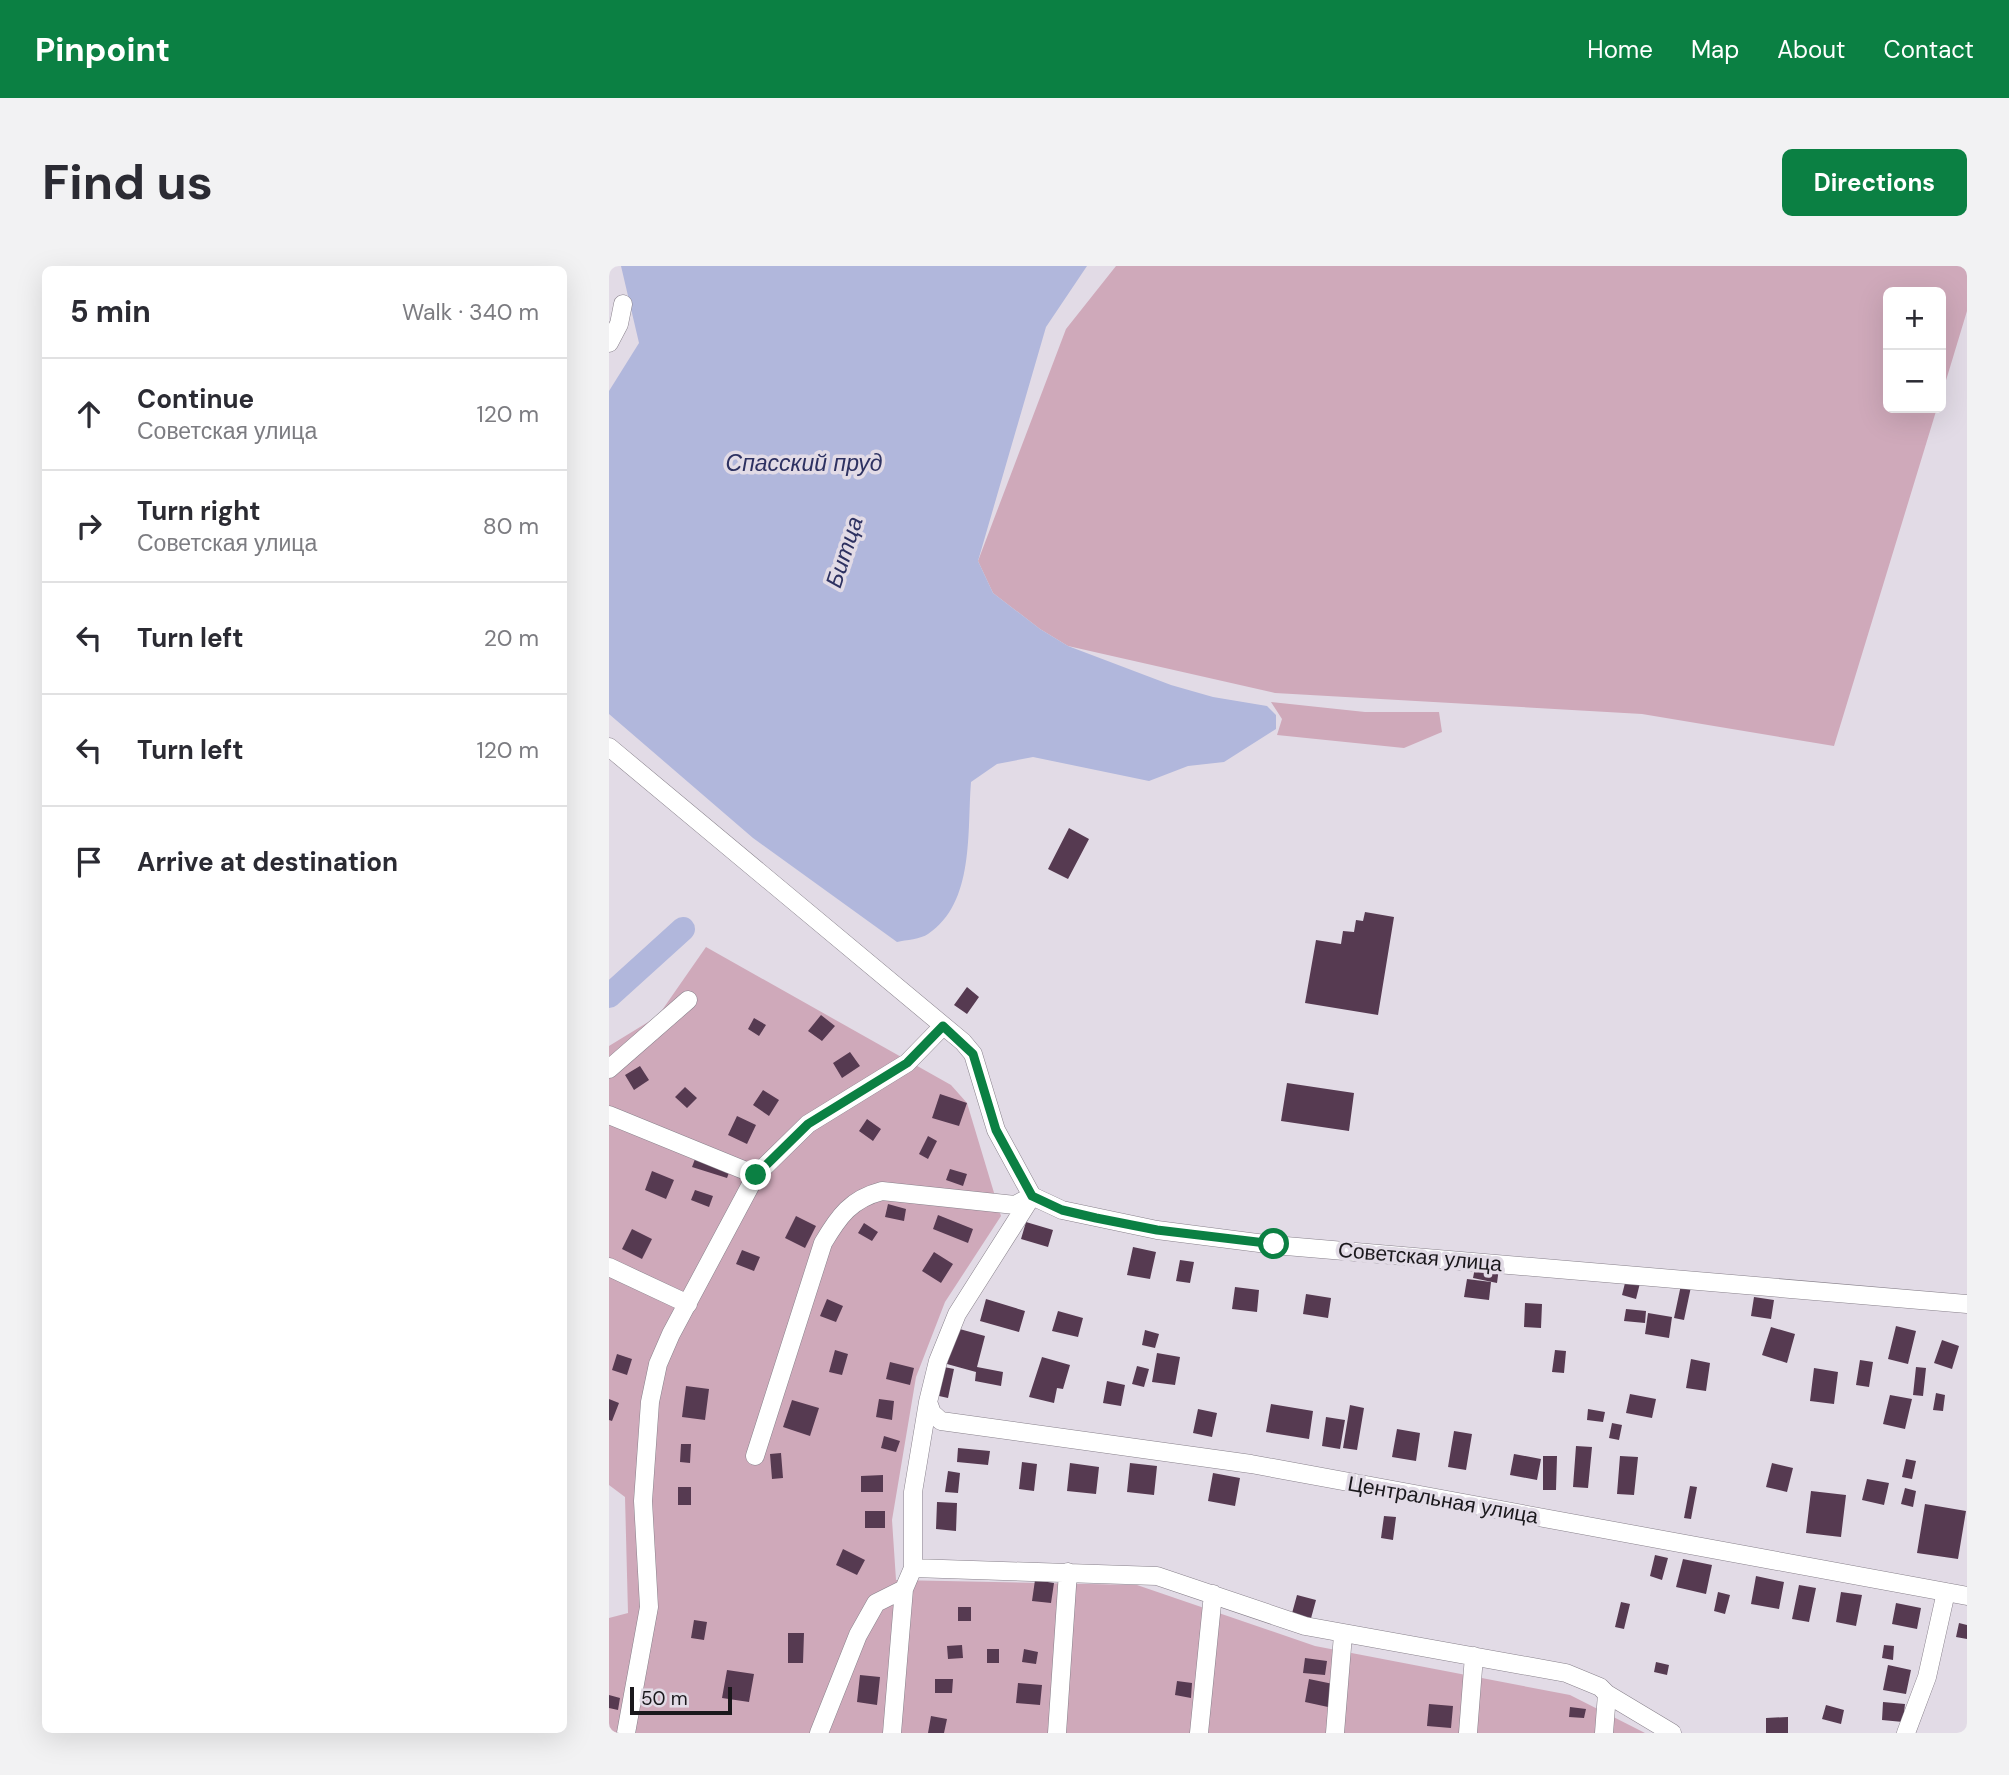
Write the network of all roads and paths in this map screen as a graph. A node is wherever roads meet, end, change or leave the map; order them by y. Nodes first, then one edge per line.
1 (623, 304) dead end
2 (609, 343) edge
3 (609, 747) edge
4 (688, 1000) dead end
5 (943, 1026) junction
6 (609, 1069) edge
7 (609, 1115) edge
8 (756, 1175) junction
9 (1032, 1196) junction
10 (609, 1267) edge
11 (688, 1304) junction
12 (1967, 1304) edge
13 (928, 1402) junction
14 (755, 1456) dead end
15 (913, 1568) junction
16 (1068, 1572) junction
17 (904, 1589) junction
18 (1946, 1592) junction
19 (1213, 1594) junction
20 (1967, 1596) edge
21 (1343, 1635) junction
22 (1474, 1657) junction
23 (1607, 1694) junction
24 (626, 1733) edge
25 (819, 1733) edge
26 (892, 1733) edge
27 (1057, 1733) edge
28 (1199, 1733) edge
29 (1335, 1733) edge
30 (1468, 1733) edge
31 (1604, 1733) edge
32 (1672, 1733) edge
33 (1906, 1733) edge

1 - 2 street
3 - 5 street
4 - 6 street
5 - 8 street
5 - 9 street
7 - 8 street
8 - 11 street
9 - 12 street, Советская улица
9 - 13 street
9 - 14 street
10 - 11 street
11 - 24 street
13 - 15 street
13 - 18 street, Центральная улица
15 - 16 street
15 - 17 street
16 - 19 street
16 - 27 street
17 - 25 street
17 - 26 street
18 - 20 street, Центральная улица
18 - 33 street
19 - 21 street
19 - 28 street
21 - 22 street
21 - 29 street
22 - 23 street
22 - 30 street
23 - 31 street
23 - 32 street

